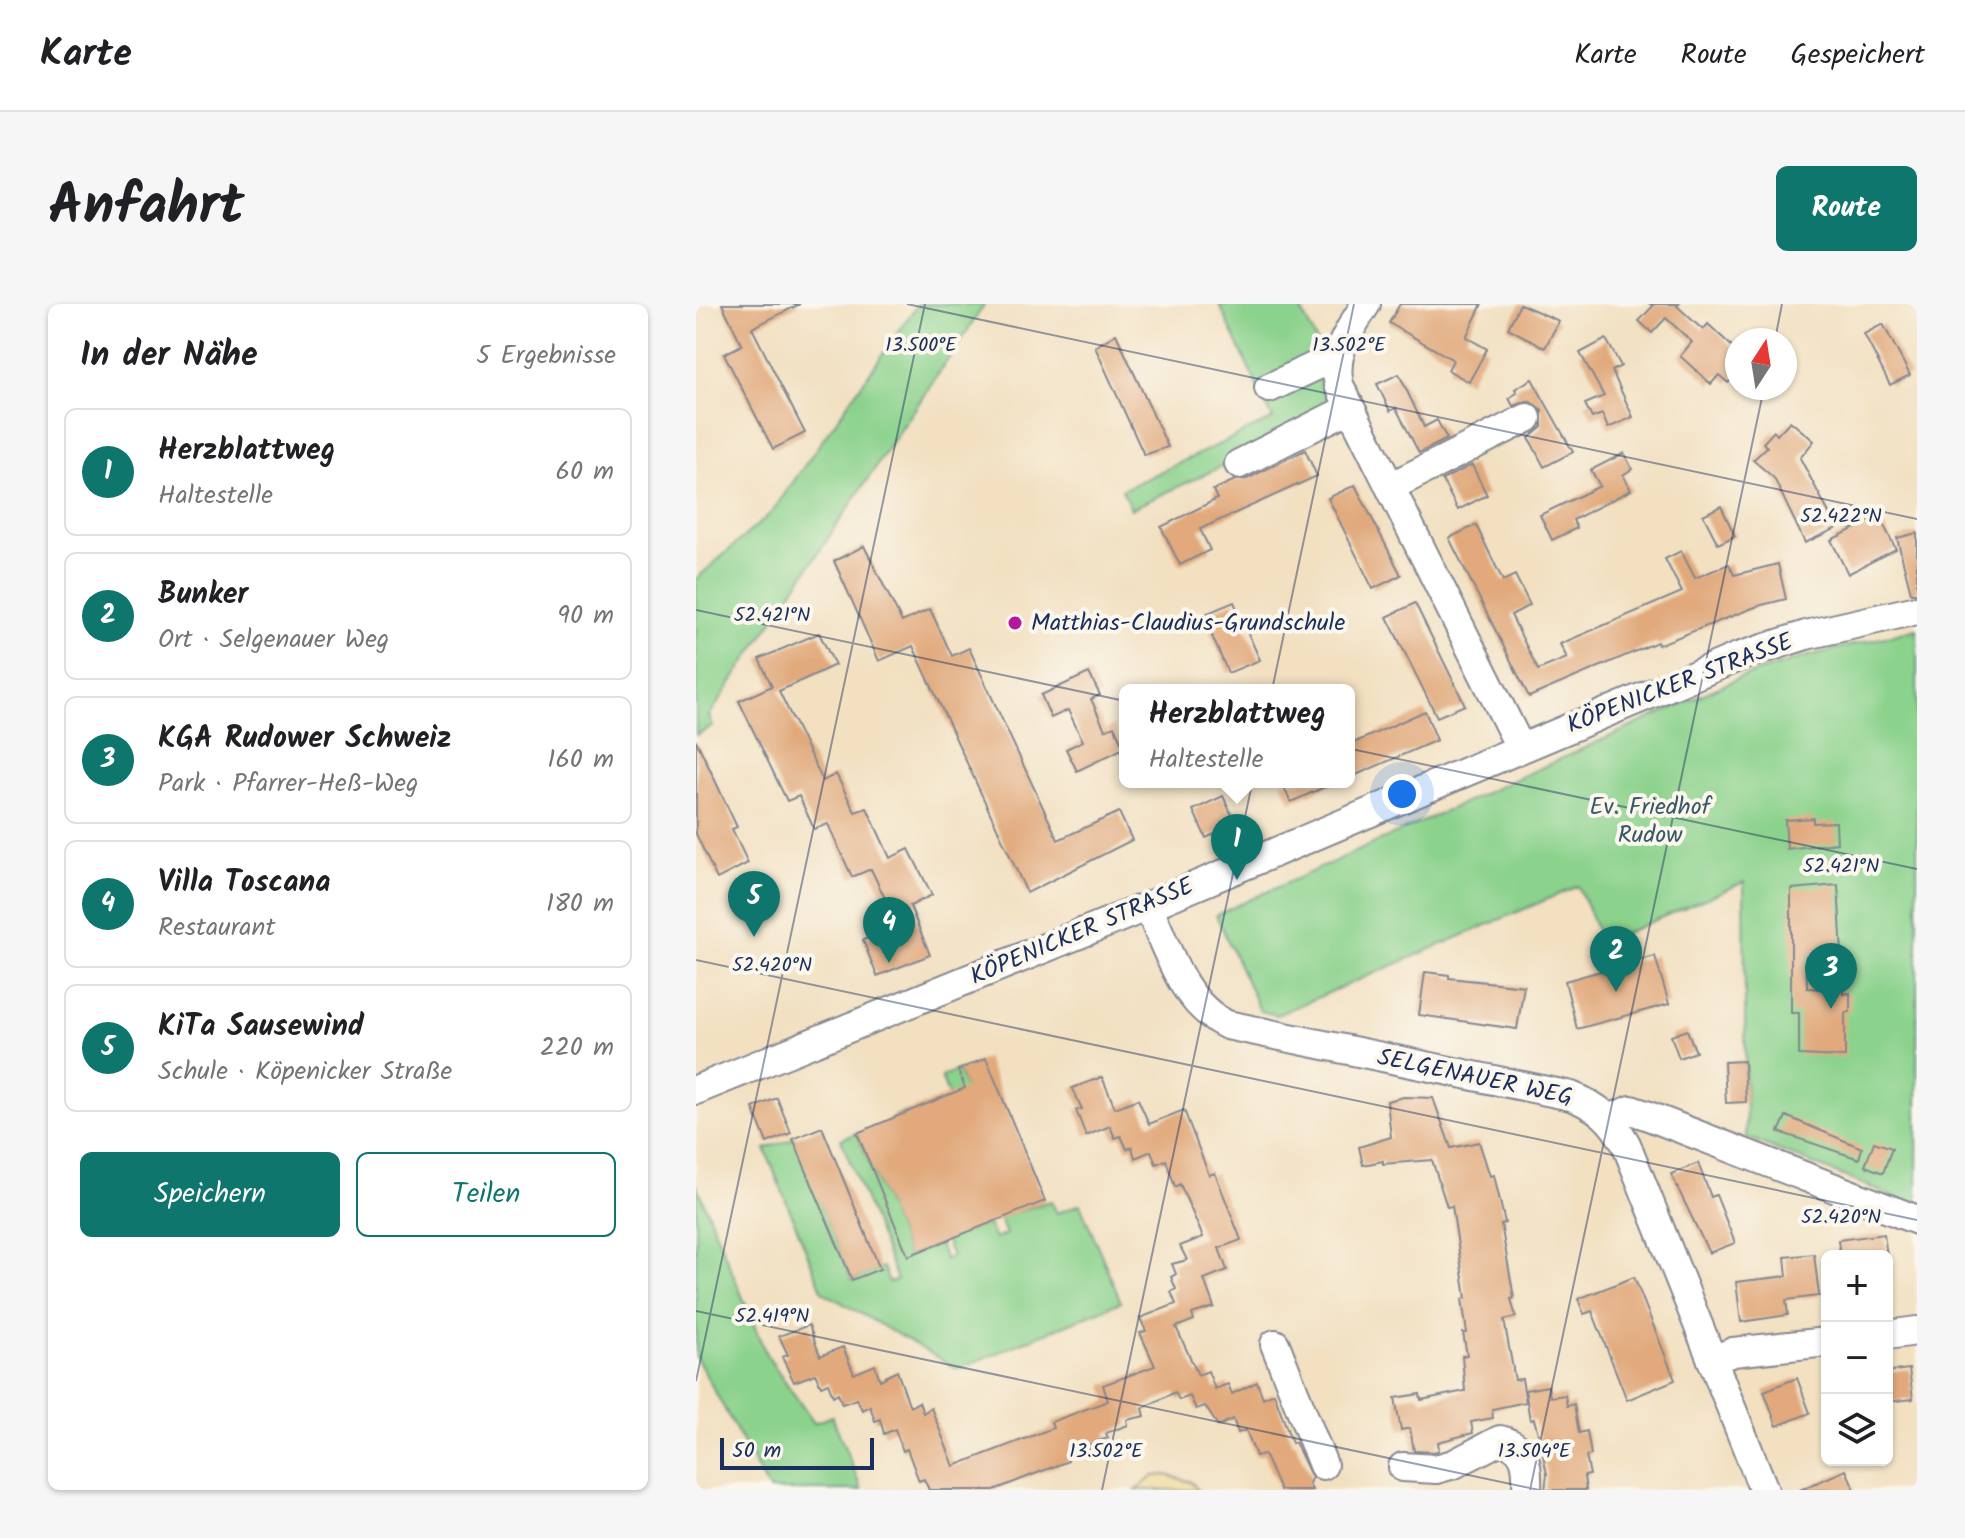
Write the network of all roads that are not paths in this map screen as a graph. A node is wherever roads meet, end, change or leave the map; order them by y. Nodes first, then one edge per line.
1 (1366, 304) edge
2 (1336, 361) junction
3 (1269, 388) dead end
4 (1350, 408) junction
5 (1527, 418) dead end
6 (1239, 464) dead end
7 (1390, 487) junction
8 (1917, 610) edge
9 (1520, 747) junction
10 (1148, 906) junction
11 (696, 1090) edge
12 (1611, 1118) junction
13 (1917, 1220) edge
14 (1917, 1331) edge
15 (1893, 1334) edge
16 (1821, 1343) edge
17 (1275, 1344) dead end
18 (1712, 1360) junction
19 (1323, 1465) dead end
20 (1403, 1467) dead end
21 (1527, 1490) edge
22 (1764, 1490) edge

1 - 2 street
2 - 3 street
2 - 4 street
4 - 6 street
4 - 7 street
5 - 7 street
7 - 9 street
8 - 9 street, KÖPENICKER STRASSE
9 - 10 street, KÖPENICKER STRASSE
10 - 11 street, KÖPENICKER STRASSE
10 - 12 street, SELGENAUER WEG
12 - 13 street
12 - 18 street
14 - 15 street
16 - 18 street
17 - 19 street
18 - 22 street
20 - 21 street

